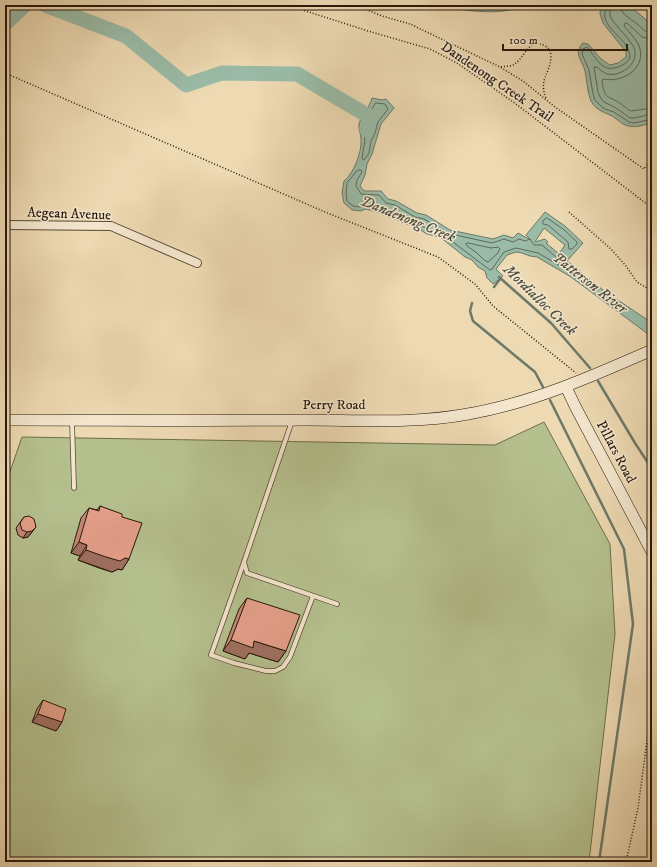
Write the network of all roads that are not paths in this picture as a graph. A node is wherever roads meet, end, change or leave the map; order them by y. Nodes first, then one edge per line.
1 (5, 226) edge
2 (197, 264) dead end
3 (652, 350) edge
4 (566, 386) junction
5 (5, 420) edge
6 (72, 420) junction
7 (292, 420) junction
8 (74, 488) dead end
9 (652, 552) edge
10 (244, 562) junction
11 (313, 596) junction
12 (337, 604) dead end

1 - 2 street, Aegean Avenue
3 - 4 main road, Perry Road
4 - 7 main road, Perry Road
4 - 9 main road, Pillars Road
5 - 6 main road, Perry Road
6 - 7 main road, Perry Road
6 - 8 lane
7 - 10 lane
10 - 11 lane
10 - 11 lane
11 - 12 lane

